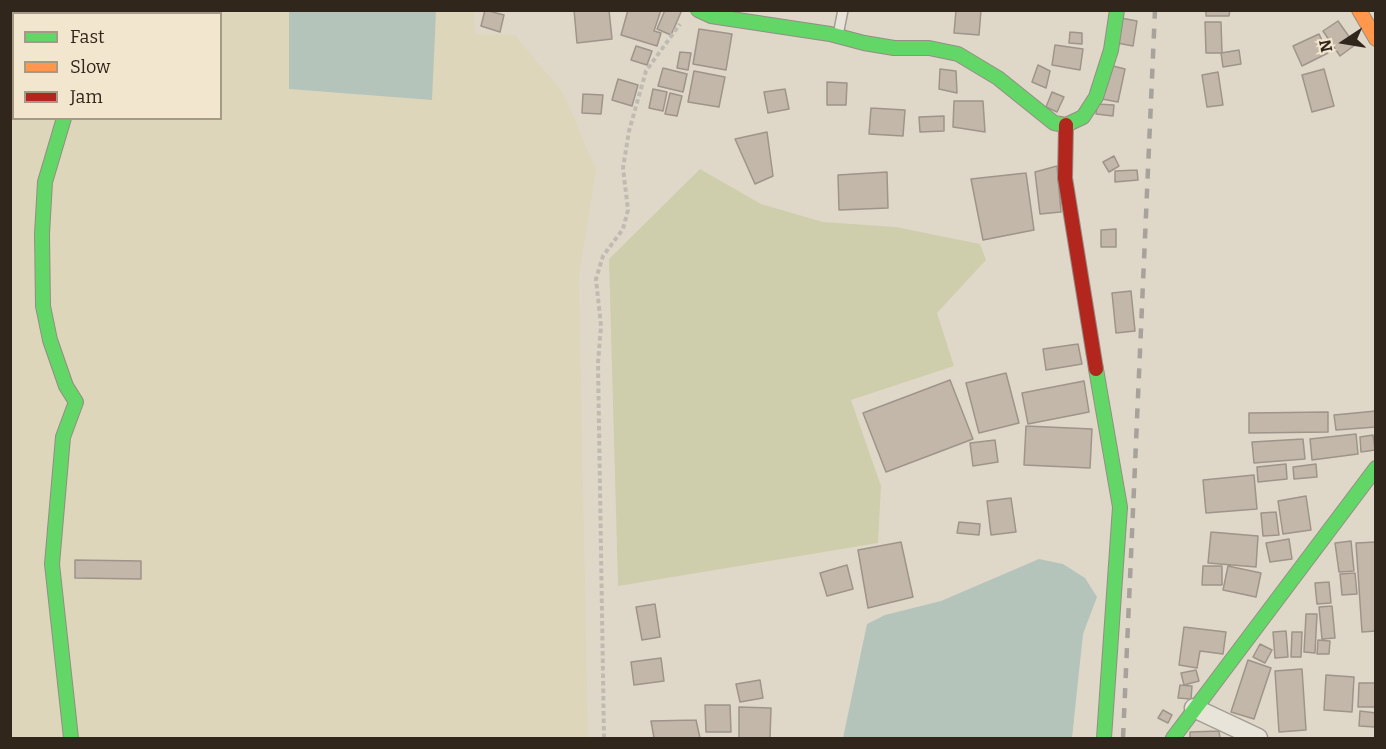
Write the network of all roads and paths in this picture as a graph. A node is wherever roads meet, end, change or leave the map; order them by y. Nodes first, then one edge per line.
1 (698, 10) edge
2 (843, 10) edge
3 (1117, 10) edge
4 (1359, 10) edge
5 (684, 19) dead end
6 (838, 36) junction
7 (1376, 39) edge
8 (63, 120) edge
9 (1066, 125) junction
10 (1376, 468) edge
11 (1194, 708) junction
12 (71, 738) edge
13 (604, 738) edge
14 (1104, 738) edge
15 (1173, 738) edge
16 (1258, 738) edge

1 - 6 street
2 - 6 lane
3 - 9 street
4 - 7 street
5 - 13 path
6 - 9 street
8 - 12 street
9 - 14 street
10 - 11 street
11 - 15 street
11 - 16 street

